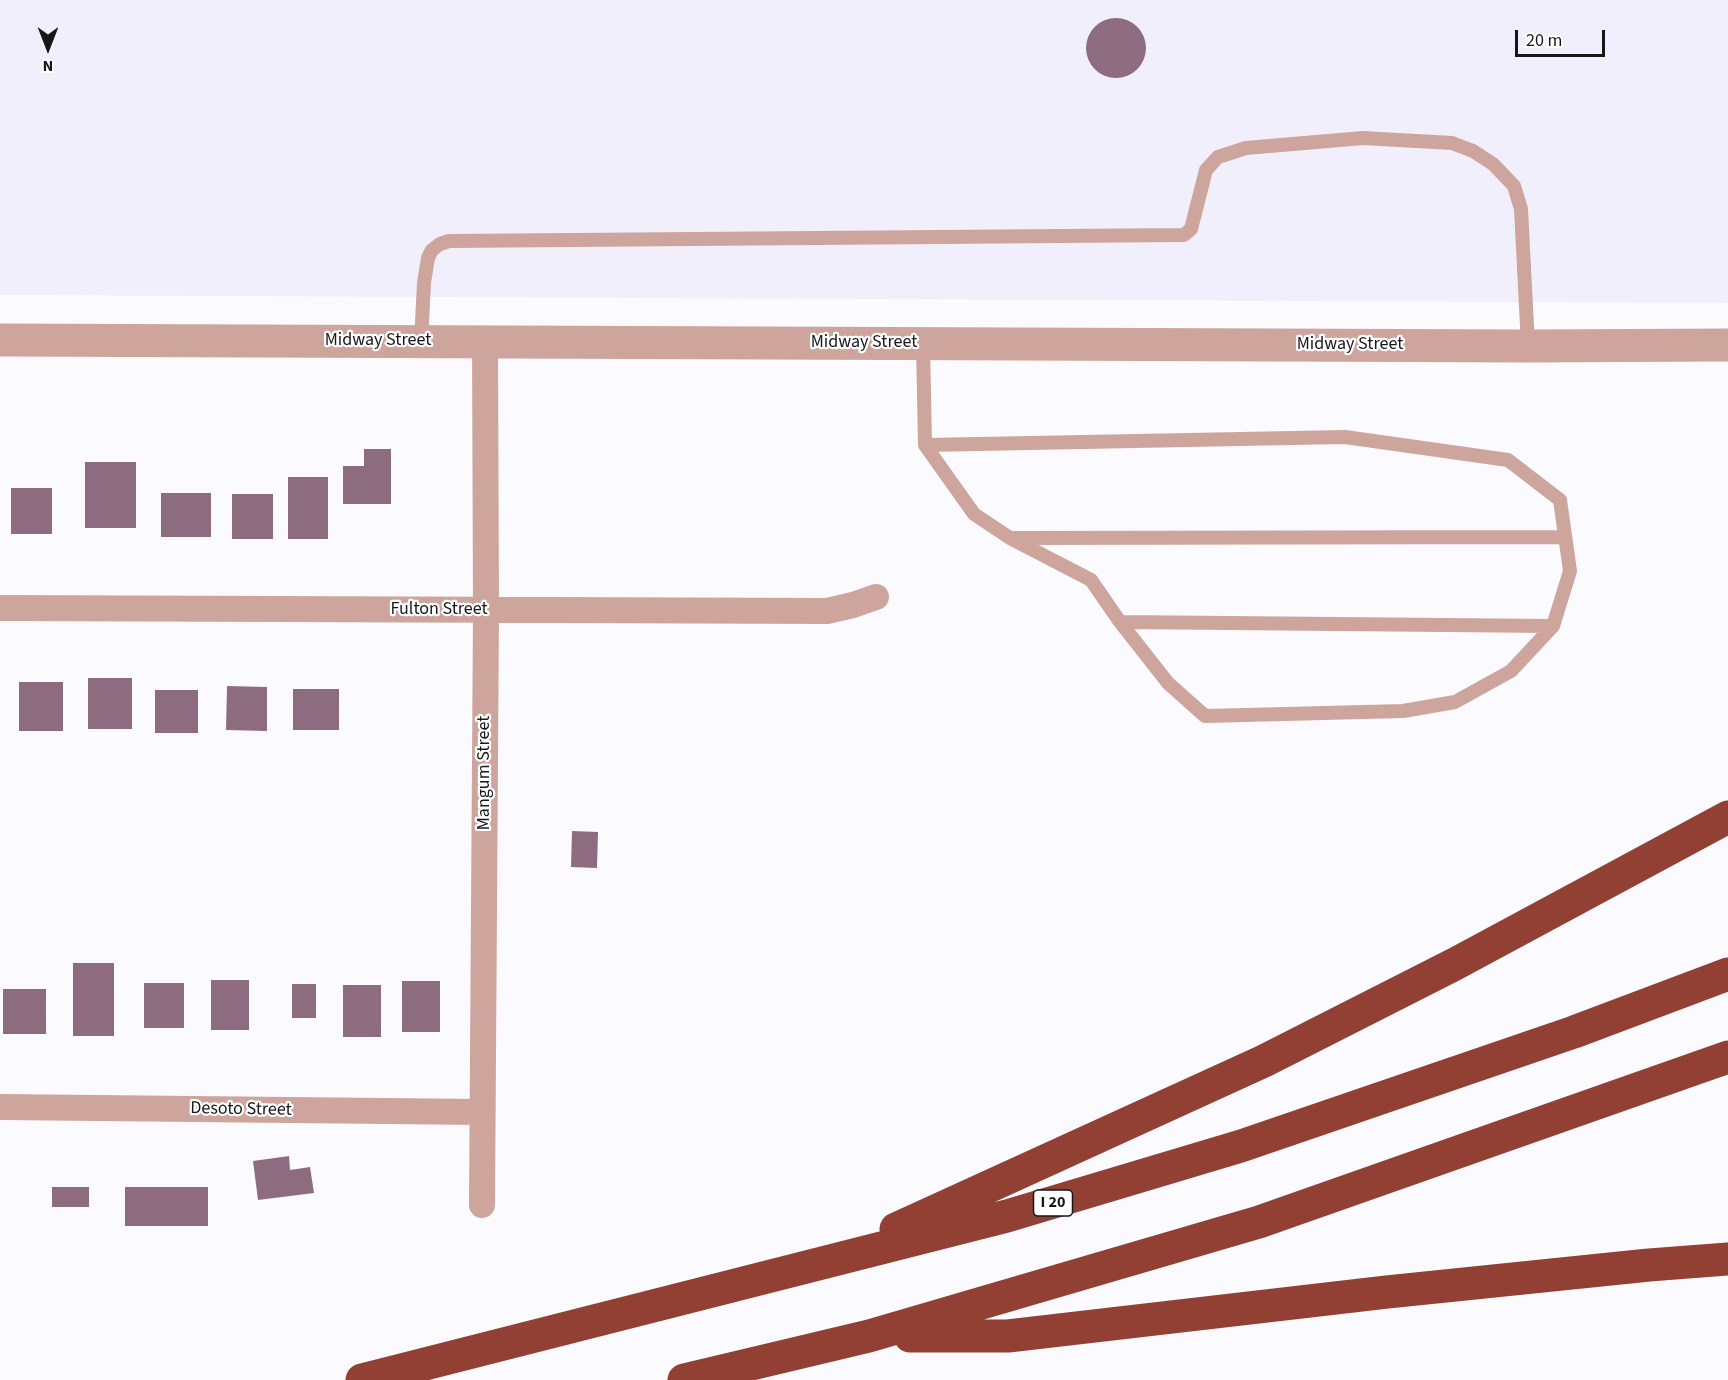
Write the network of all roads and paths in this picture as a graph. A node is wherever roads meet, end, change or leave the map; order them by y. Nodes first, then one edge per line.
1 (0, 340) edge
2 (421, 342) junction
3 (485, 342) junction
4 (923, 344) junction
5 (1728, 345) edge
6 (1528, 346) junction
7 (925, 445) junction
8 (1565, 537) junction
9 (1010, 538) junction
10 (876, 597) dead end
11 (0, 608) edge
12 (486, 610) junction
13 (1120, 622) junction
14 (1552, 626) junction
15 (1728, 817) edge
16 (1728, 974) edge
17 (1728, 1057) edge
18 (0, 1107) edge
19 (482, 1112) junction
20 (482, 1205) dead end
21 (1728, 1259) edge
22 (816, 1265) junction
23 (869, 1335) junction
24 (362, 1380) edge
25 (684, 1380) edge

1 - 2 street, Midway Street
2 - 3 street, Midway Street
2 - 6 lane
3 - 4 street, Midway Street
3 - 12 street, Mangum Street
4 - 6 street, Midway Street
4 - 7 lane
5 - 6 street, Midway Street
7 - 8 lane
7 - 9 lane
8 - 9 lane
8 - 14 lane
9 - 13 lane
10 - 12 street, Fulton Street
11 - 12 street, Fulton Street
12 - 19 street, Mangum Street
13 - 14 lane
13 - 14 lane
15 - 22 highway
16 - 22 highway, I 20
17 - 23 highway
18 - 19 street, Desoto Street
19 - 20 street, Mangum Street
21 - 23 highway
22 - 24 highway, I 20
23 - 25 highway

